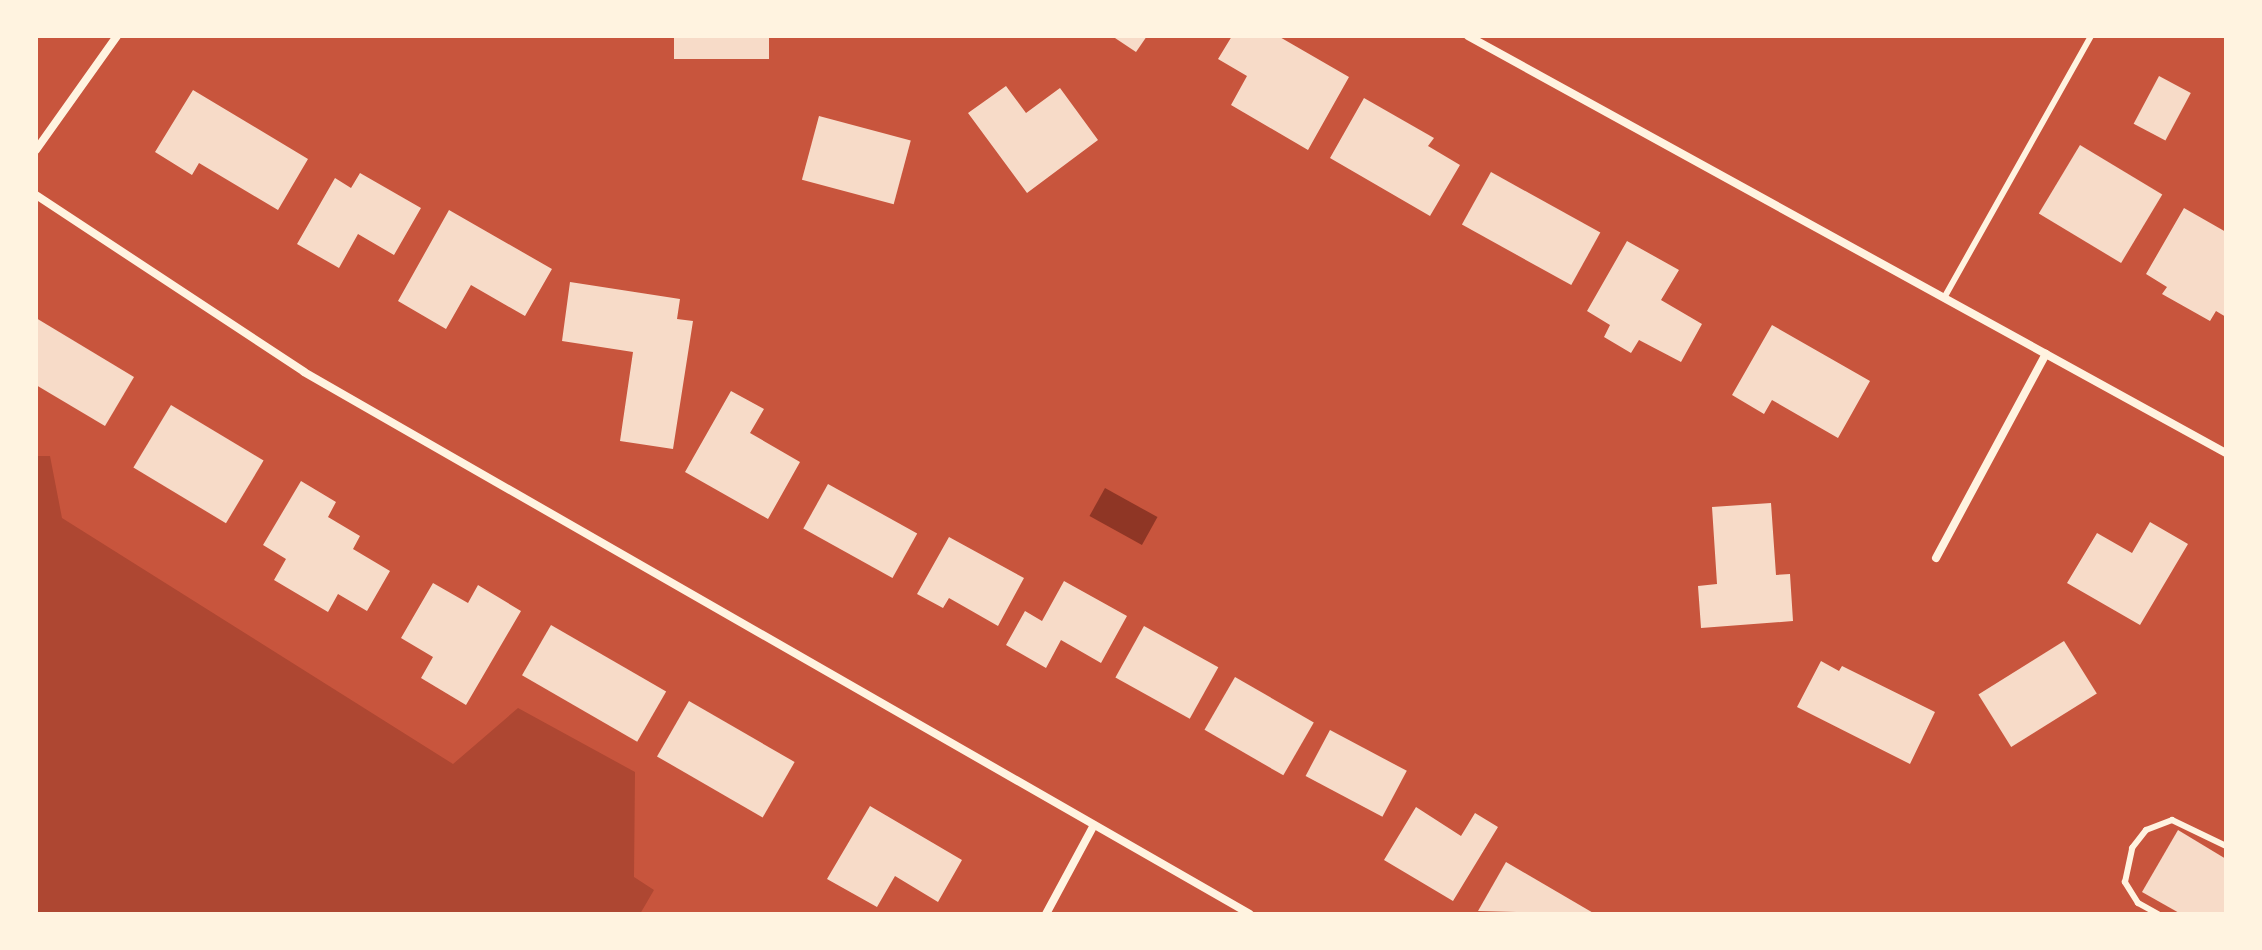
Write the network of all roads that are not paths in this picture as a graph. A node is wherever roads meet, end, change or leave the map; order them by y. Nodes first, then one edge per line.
1 (117, 36) edge
2 (1468, 36) edge
3 (2091, 36) edge
4 (36, 150) edge
5 (36, 195) edge
6 (1944, 298) junction
7 (2046, 354) junction
8 (2226, 453) edge
9 (1936, 558) dead end
10 (1094, 825) junction
11 (2226, 846) edge
12 (1046, 914) edge
13 (1250, 914) edge
14 (2158, 914) edge

1 - 4 street
2 - 6 street
3 - 6 lane
5 - 10 street
6 - 7 street
7 - 8 street
7 - 9 street
10 - 12 street
10 - 13 street
11 - 14 lane

